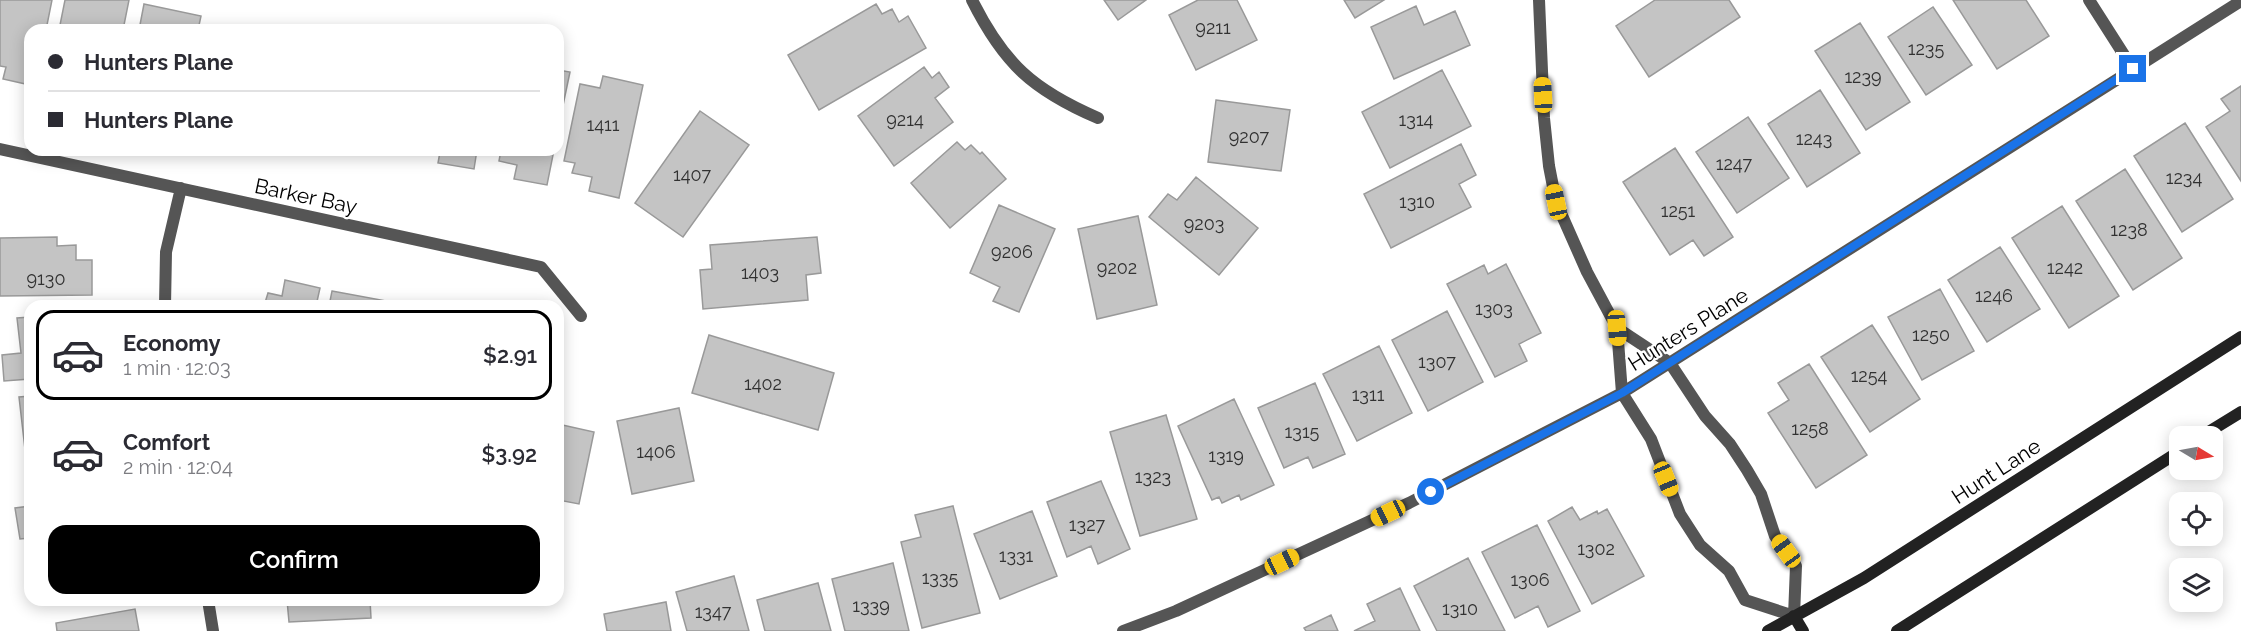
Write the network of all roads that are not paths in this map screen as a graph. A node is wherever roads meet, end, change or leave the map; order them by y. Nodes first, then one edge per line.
1 (972, 0) edge
2 (1539, 0) edge
3 (2089, 0) edge
4 (2241, 1) edge
5 (2133, 69) junction
6 (1098, 118) dead end
7 (0, 148) edge
8 (24, 153) edge
9 (36, 156) edge
10 (181, 188) junction
11 (165, 300) edge
12 (581, 316) dead end
13 (1617, 328) junction
14 (2241, 337) edge
15 (1670, 363) junction
16 (1622, 393) junction
17 (2241, 412) edge
18 (2218, 426) edge
19 (2169, 458) edge
20 (209, 606) edge
21 (1794, 616) junction
22 (213, 631) edge
23 (1123, 631) edge
24 (1768, 631) edge
25 (1803, 631) edge
26 (1897, 631) edge

1 - 6 street
2 - 13 street
3 - 5 street
4 - 5 street, Hunters Plane
5 - 15 street, Hunters Plane
7 - 8 street, Barker Bay
9 - 10 street, Barker Bay
10 - 11 street
10 - 12 street, Barker Bay
13 - 15 street
13 - 16 street
14 - 21 main road, Hunt Lane
15 - 16 street, Hunters Plane
15 - 21 street
16 - 21 street
16 - 23 street, Hunters Plane
17 - 18 main road
19 - 26 main road
20 - 22 street
21 - 24 main road, Hunt Lane
21 - 25 main road

